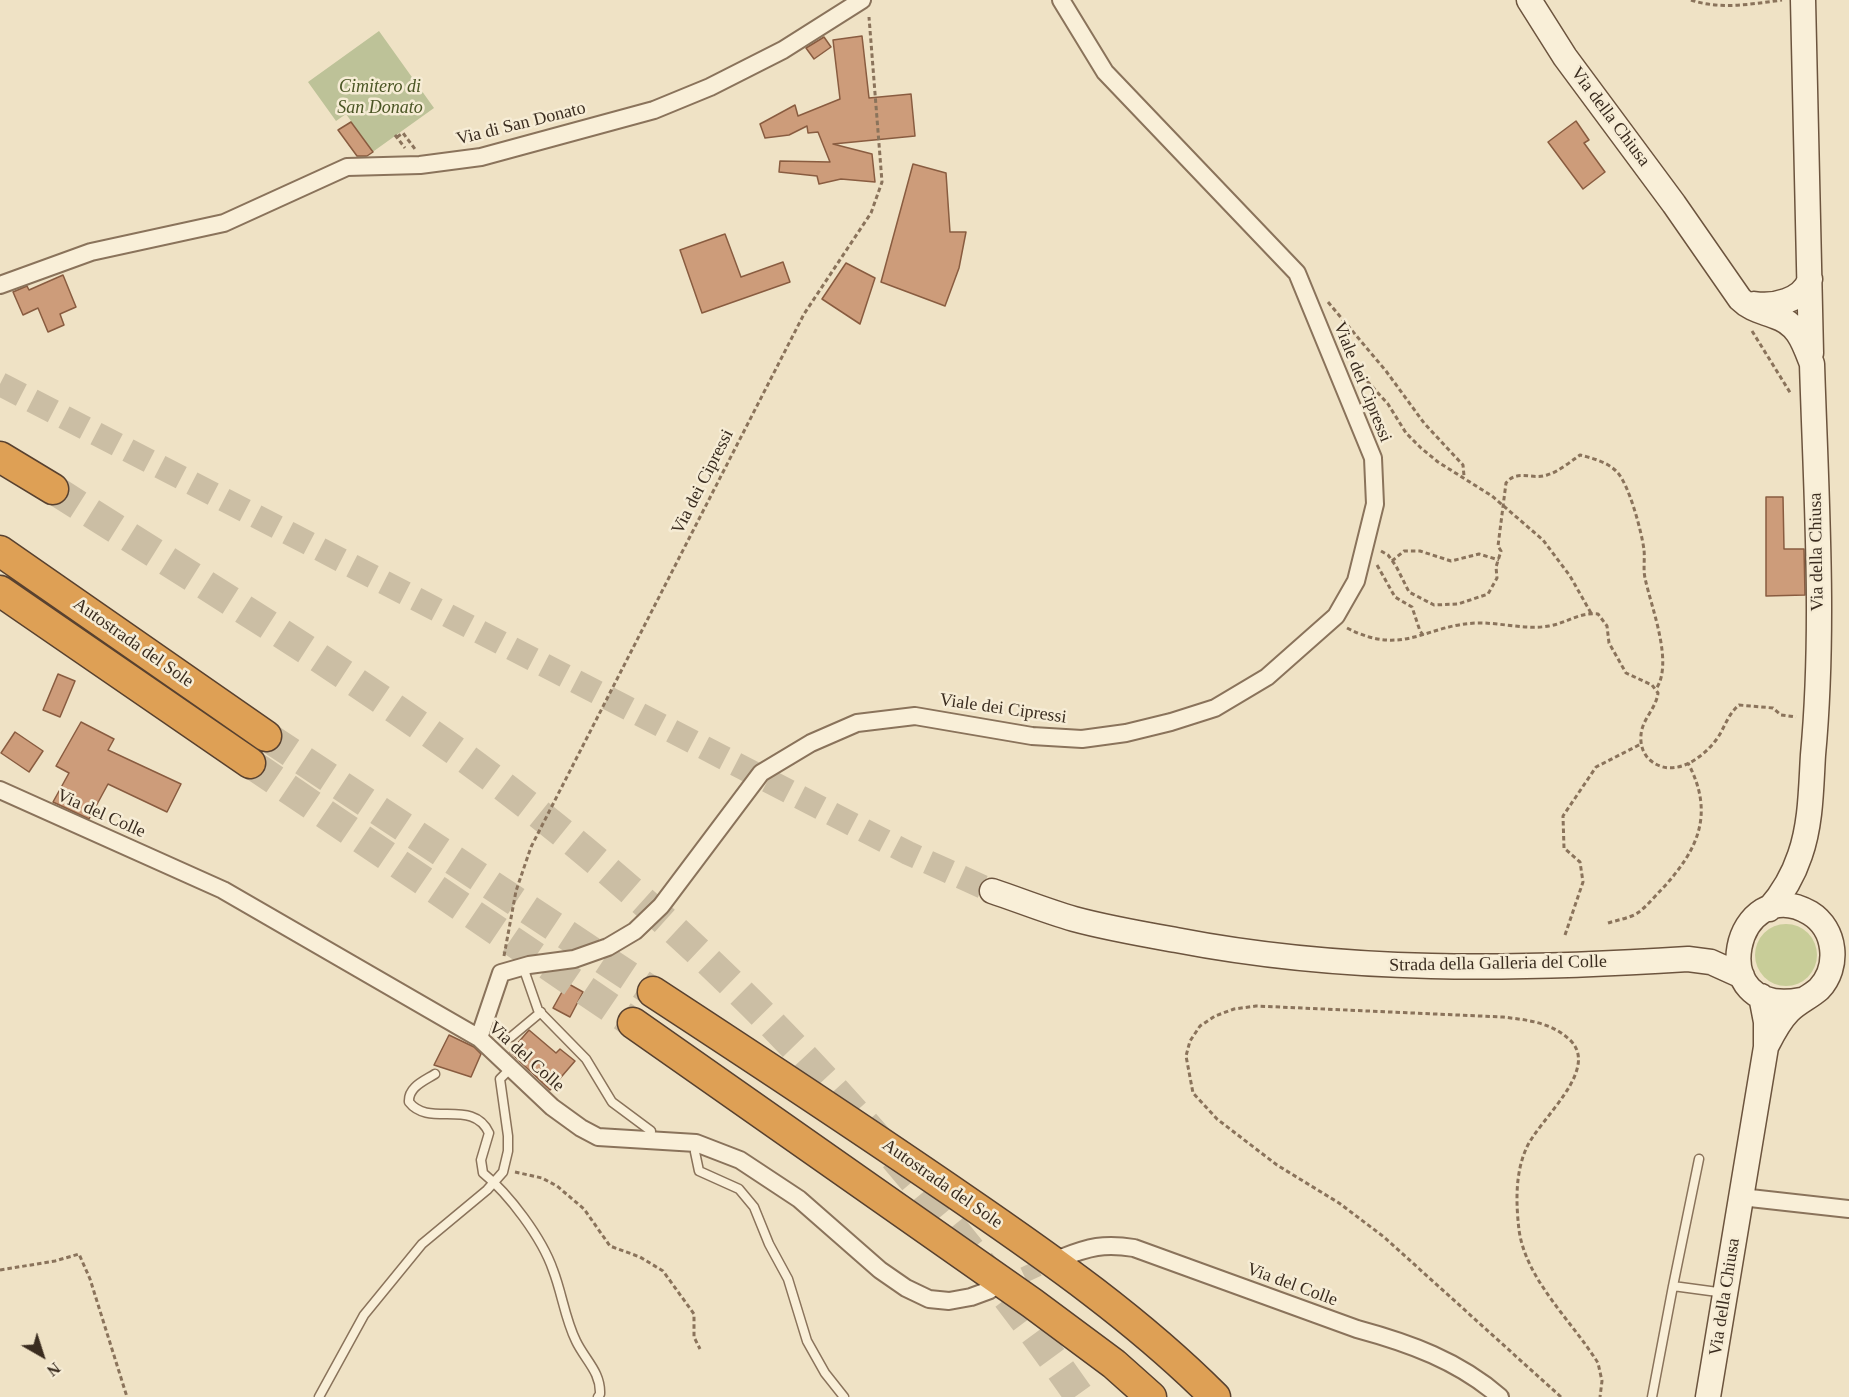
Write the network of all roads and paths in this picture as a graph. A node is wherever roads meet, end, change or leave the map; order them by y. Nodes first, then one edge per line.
1 (1061, 0) edge
2 (1529, 0) edge
3 (1691, 0) edge
4 (1782, 0) edge
5 (1803, 0) edge
6 (866, 6) edge
7 (1299, 279) junction
8 (1810, 279) junction
9 (0, 285) edge
10 (1734, 292) junction
11 (1332, 360) junction
12 (1812, 364) junction
13 (0, 457) edge
14 (1464, 476) junction
15 (53, 489) tunnel mouth
16 (1504, 506) junction
17 (1364, 550) junction
18 (0, 551) edge
19 (1499, 560) junction
20 (1392, 561) junction
21 (0, 591) edge
22 (1591, 613) junction
23 (1333, 619) junction
24 (1424, 636) junction
25 (1655, 690) junction
26 (1802, 720) dead end
27 (266, 736) tunnel mouth
28 (1641, 744) junction
29 (250, 763) tunnel mouth
30 (1688, 763) junction
31 (0, 790) edge
32 (1801, 852) junction
33 (992, 891) tunnel mouth
34 (1769, 909) junction
35 (1810, 914) junction
36 (1608, 923) dead end
37 (1744, 930) junction
38 (1565, 935) dead end
39 (1688, 959) junction
40 (523, 967) junction
41 (501, 973) junction
42 (1742, 976) junction
43 (653, 992) tunnel mouth
44 (1761, 996) junction
45 (1801, 1000) junction
46 (541, 1012) junction
47 (633, 1023) tunnel mouth
48 (511, 1037) dead end
49 (479, 1038) junction
50 (1766, 1047) junction
51 (510, 1069) junction
52 (435, 1074) dead end
53 (650, 1141) junction
54 (696, 1143) junction
55 (1699, 1159) dead end
56 (504, 1169) junction
57 (495, 1183) junction
58 (1741, 1197) junction
59 (1849, 1209) edge
60 (1061, 1258) tunnel mouth
61 (0, 1270) edge
62 (1673, 1286) junction
63 (990, 1290) tunnel mouth
64 (1725, 1293) junction
65 (699, 1349) dead end
66 (127, 1397) edge
67 (320, 1397) edge
68 (598, 1397) edge
69 (844, 1397) edge
70 (1151, 1397) edge
71 (1215, 1397) edge
72 (1500, 1397) edge
73 (1561, 1397) edge
74 (1600, 1397) edge
75 (1652, 1397) edge
76 (1708, 1397) edge

1 - 7 street, Viale dei Cipressi
2 - 10 main road, Via della Chiusa
3 - 4 path
5 - 8 main road
6 - 9 street, Via di San Donato
6 - 41 path, Via dei Cipressi
7 - 11 street, Viale dei Cipressi
7 - 14 path
8 - 10 main road
8 - 12 main road
10 - 12 main road, Via della Chiusa
11 - 14 path
11 - 17 street, Viale dei Cipressi
12 - 32 main road, Via della Chiusa
13 - 15 highway
14 - 16 path
16 - 19 path
16 - 22 path
16 - 25 path
17 - 20 path
17 - 23 street, Viale dei Cipressi
17 - 24 path
18 - 27 highway, Autostrada del Sole
19 - 20 path
19 - 20 path
21 - 29 highway, Autostrada del Sole
22 - 24 path
22 - 25 path
23 - 24 path
23 - 40 street, Viale dei Cipressi
25 - 28 path
26 - 30 path
28 - 30 path
28 - 38 path
30 - 36 path
31 - 49 street, Via del Colle
32 - 34 main road, Via della Chiusa
32 - 35 main road, Via della Chiusa
33 - 39 main road, Strada della Galleria del Colle
34 - 35 main road
34 - 37 main road, Via della Chiusa
35 - 45 main road, Via della Chiusa
37 - 39 main road, Strada della Galleria del Colle
37 - 42 main road
39 - 42 main road, Strada della Galleria del Colle
40 - 41 street, Viale dei Cipressi
40 - 46 lane
41 - 49 street
42 - 44 main road
43 - 71 highway, Autostrada del Sole
44 - 45 main road
44 - 50 main road, Via della Chiusa
45 - 50 main road, Via della Chiusa
46 - 48 lane
46 - 53 lane
47 - 70 highway
49 - 51 street, Via del Colle
50 - 58 main road, Via della Chiusa
51 - 53 street, Via del Colle
51 - 56 lane
52 - 57 lane
53 - 54 street, Via del Colle
54 - 63 street, Via del Colle
54 - 69 lane
55 - 62 lane
56 - 57 lane
56 - 65 path
57 - 67 lane
57 - 68 lane
58 - 59 street
58 - 64 main road, Via della Chiusa
60 - 72 street, Via del Colle
61 - 66 path
62 - 64 lane
62 - 75 lane
64 - 76 main road, Via della Chiusa
73 - 74 path

